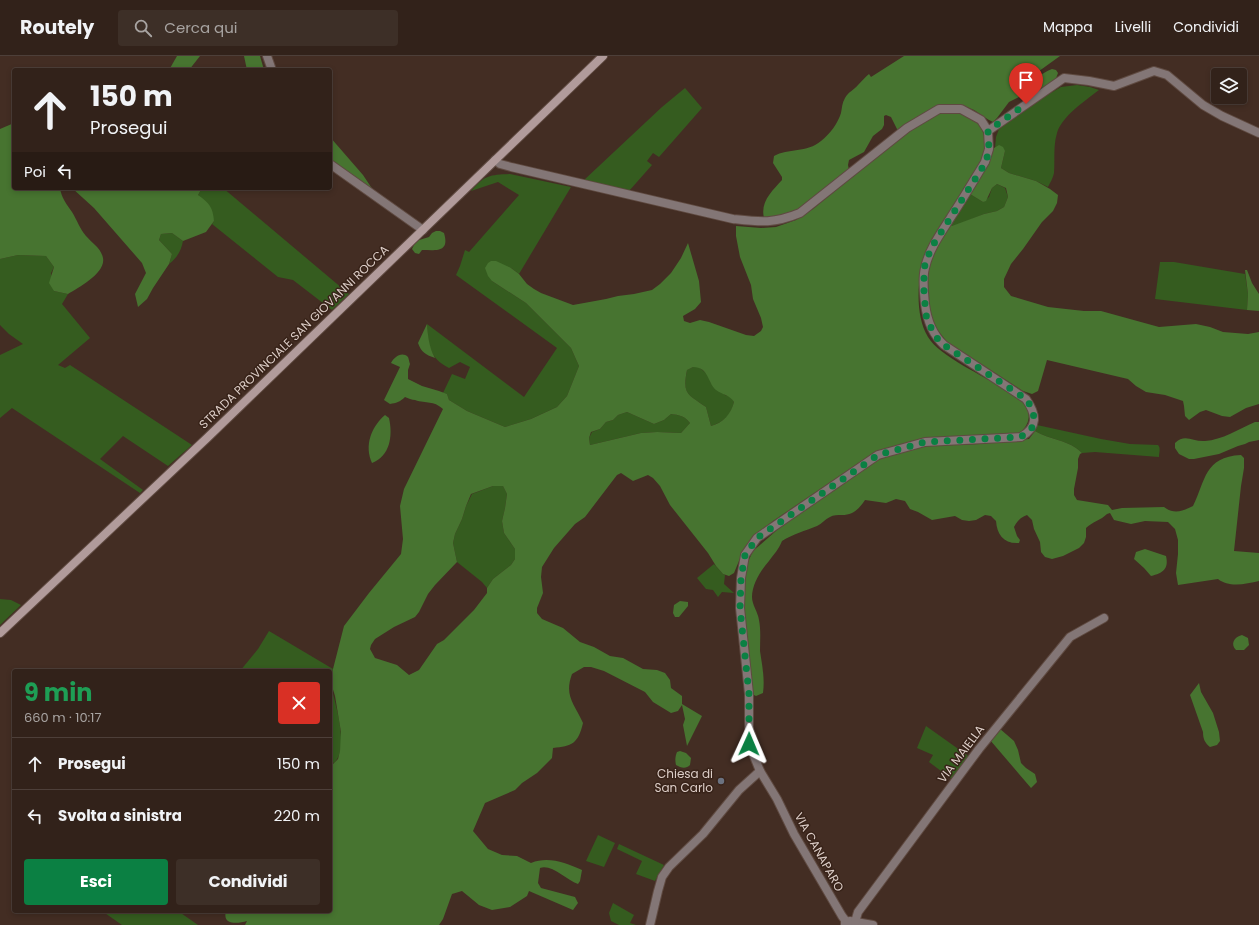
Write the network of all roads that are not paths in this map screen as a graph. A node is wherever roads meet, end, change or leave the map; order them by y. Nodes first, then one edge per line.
1 (267, 56) edge
2 (603, 56) edge
3 (271, 68) edge
4 (988, 131) junction
5 (1259, 133) edge
6 (495, 160) junction
7 (332, 165) edge
8 (423, 230) junction
9 (1104, 618) dead end
10 (0, 633) edge
11 (760, 771) junction
12 (854, 922) junction
13 (845, 923) edge
14 (650, 925) edge
15 (873, 925) edge

1 - 3 street
2 - 6 main road, STRADA PROVINCIALE SAN GIOVANNI ROCCA
4 - 5 street
4 - 6 street
4 - 11 street, VIA CANAPARO
6 - 8 main road, STRADA PROVINCIALE SAN GIOVANNI ROCCA
7 - 8 street
8 - 10 main road, STRADA PROVINCIALE SAN GIOVANNI ROCCA
9 - 12 street, VIA MAIELLA
11 - 13 street, VIA CANAPARO
11 - 14 street
12 - 13 street, VIA CANAPARO
12 - 15 street, VIA CANAPARO

